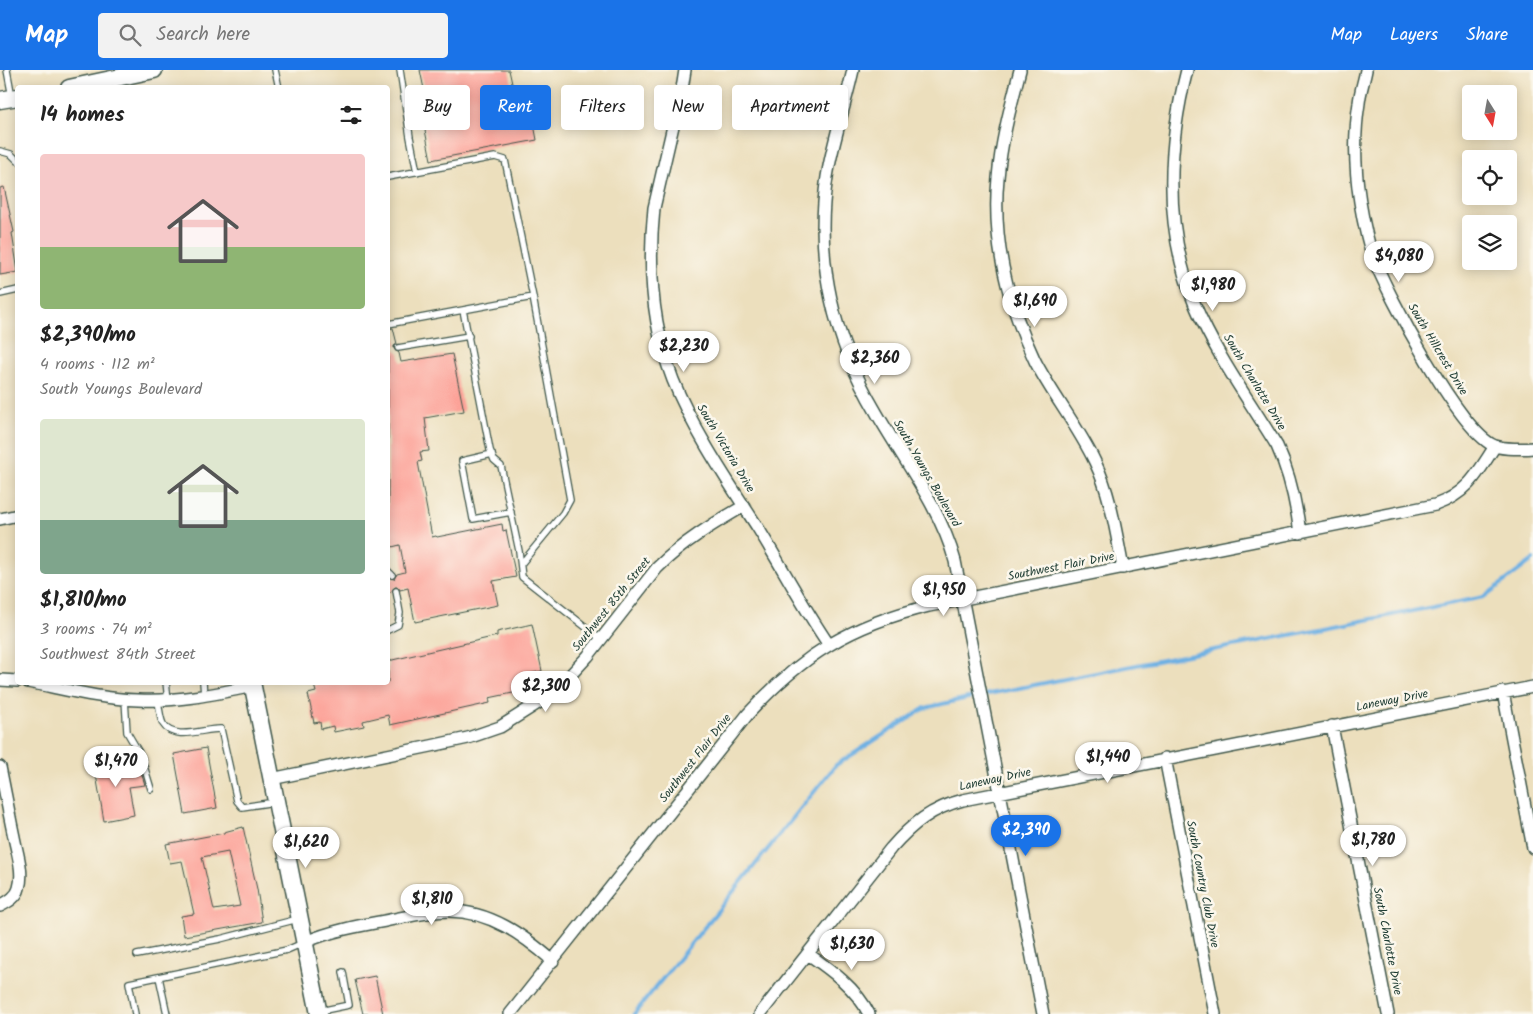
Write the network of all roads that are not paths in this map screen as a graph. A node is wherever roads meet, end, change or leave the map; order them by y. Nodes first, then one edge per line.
1 (7, 70) edge
2 (154, 70) edge
3 (275, 70) edge
4 (400, 70) edge
5 (685, 70) edge
6 (853, 70) edge
7 (1020, 70) edge
8 (1187, 70) edge
9 (1366, 70) edge
10 (138, 77) edge
11 (88, 85) edge
12 (278, 85) edge
13 (10, 98) edge
14 (0, 150) edge
15 (15, 159) edge
16 (417, 172) junction
17 (390, 177) edge
18 (15, 291) edge
19 (0, 294) edge
20 (533, 297) junction
21 (464, 310) junction
22 (390, 324) edge
23 (469, 336) junction
24 (398, 348) dead end
25 (1495, 446) junction
26 (1533, 448) edge
27 (492, 454) junction
28 (744, 506) junction
29 (511, 512) junction
30 (15, 516) edge
31 (0, 519) edge
32 (1300, 532) junction
33 (521, 564) junction
34 (1122, 568) junction
35 (396, 591) dead end
36 (963, 600) junction
37 (390, 629) edge
38 (601, 640) junction
39 (829, 645) junction
40 (0, 680) edge
41 (15, 681) edge
42 (45, 685) edge
43 (166, 685) edge
44 (203, 685) edge
45 (248, 685) edge
46 (252, 685) edge
47 (1533, 686) edge
48 (1503, 692) junction
49 (204, 695) junction
50 (125, 699) junction
51 (163, 700) junction
52 (1332, 726) junction
53 (1165, 758) junction
54 (0, 767) edge
55 (271, 778) junction
56 (151, 788) dead end
57 (1000, 792) junction
58 (276, 802) junction
59 (1533, 848) edge
60 (0, 906) edge
61 (300, 918) junction
62 (304, 942) junction
63 (808, 954) junction
64 (138, 955) dead end
65 (552, 961) junction
66 (344, 972) dead end
67 (159, 977) junction
68 (319, 1012) edge
69 (135, 1014) edge
70 (167, 1014) edge
71 (510, 1014) edge
72 (760, 1014) edge
73 (870, 1014) edge
74 (1043, 1014) edge
75 (1215, 1014) edge
76 (1388, 1014) edge

1 - 13 lane
2 - 10 main road
3 - 12 lane
4 - 16 lane
5 - 28 street, South Victoria Drive
6 - 36 street, South Youngs Boulevard
7 - 34 street
8 - 32 street, South Charlotte Drive
9 - 25 street, South Hillcrest Drive
10 - 11 main road
14 - 15 lane
16 - 17 lane
16 - 20 lane
18 - 19 lane
20 - 21 lane
20 - 33 lane
21 - 22 lane
21 - 23 lane
23 - 24 lane
23 - 27 lane
25 - 26 street
25 - 32 street, Southwest Flair Drive
27 - 29 lane
27 - 29 lane
28 - 38 street, Southwest 85th Street
28 - 39 street, South Victoria Drive
29 - 33 lane
30 - 31 street
32 - 34 street, Southwest Flair Drive
33 - 38 lane
34 - 36 street, Southwest Flair Drive
35 - 37 lane
36 - 39 street, Southwest Flair Drive
36 - 57 street, South Youngs Boulevard
38 - 55 street, Southwest 85th Street
39 - 65 street, Southwest Flair Drive
40 - 41 street
42 - 50 street
43 - 51 lane
44 - 49 lane
45 - 49 street
46 - 55 main road
47 - 48 street, Laneway Drive
48 - 52 street, Laneway Drive
48 - 59 street
49 - 51 street
50 - 51 street
50 - 56 lane
51 - 58 lane
52 - 53 street, Laneway Drive
52 - 76 street, South Charlotte Drive
53 - 57 street, Laneway Drive
53 - 75 street, South Country Club Drive
54 - 60 street
55 - 58 main road
57 - 63 street, Laneway Drive
57 - 74 street, South Youngs Boulevard
58 - 61 main road
61 - 62 main road
61 - 64 lane
62 - 65 street
62 - 67 lane
62 - 68 main road
63 - 72 street, Laneway Drive
63 - 73 street
65 - 71 street, Southwest Flair Drive
66 - 68 lane
67 - 69 lane
67 - 70 lane

